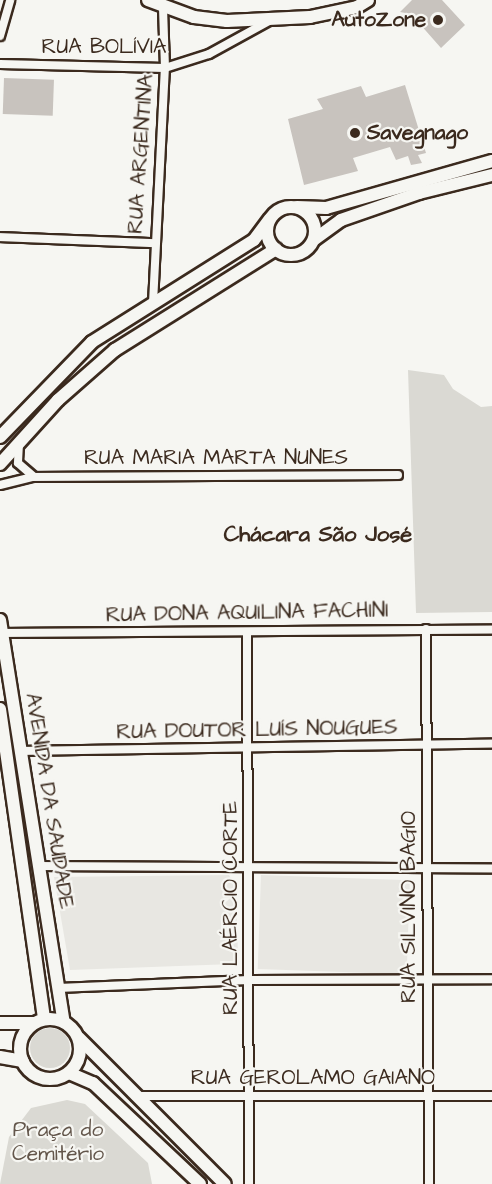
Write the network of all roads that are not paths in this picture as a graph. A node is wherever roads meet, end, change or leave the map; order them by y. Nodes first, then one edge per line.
1 (10, 0) edge
2 (148, 0) edge
3 (368, 0) edge
4 (163, 8) junction
5 (269, 21) junction
6 (0, 36) edge
7 (0, 64) edge
8 (165, 68) junction
9 (492, 161) edge
10 (492, 175) edge
11 (297, 207) junction
12 (270, 219) junction
13 (0, 237) edge
14 (315, 239) junction
15 (152, 243) junction
16 (276, 249) junction
17 (153, 303) junction
18 (0, 437) edge
19 (19, 442) junction
20 (0, 464) edge
21 (398, 475) dead end
22 (33, 477) junction
23 (0, 485) edge
24 (0, 620) edge
25 (426, 629) junction
26 (492, 630) edge
27 (247, 632) junction
28 (2, 633) edge
29 (0, 709) edge
30 (492, 744) edge
31 (427, 746) junction
32 (248, 748) junction
33 (22, 751) junction
34 (40, 866) junction
35 (249, 867) junction
36 (492, 868) edge
37 (426, 871) junction
38 (428, 979) junction
39 (492, 979) edge
40 (249, 980) junction
41 (58, 988) junction
42 (39, 1021) junction
43 (64, 1022) junction
44 (0, 1023) edge
45 (79, 1038) junction
46 (0, 1057) edge
47 (23, 1062) junction
48 (69, 1073) junction
49 (135, 1096) junction
50 (428, 1096) junction
51 (492, 1096) edge
52 (249, 1097) junction
53 (200, 1184) edge
54 (225, 1184) edge
55 (249, 1184) edge
56 (429, 1184) edge

1 - 6 street
2 - 4 main road
3 - 5 main road
4 - 5 main road
4 - 8 street, RUA ARGENTINA
5 - 8 street, RUA BOLÍVIA
7 - 8 street, RUA BOLÍVIA
8 - 15 street, RUA ARGENTINA
9 - 11 main road
10 - 14 main road
11 - 12 main road
11 - 14 main road
12 - 16 main road
12 - 17 main road
13 - 15 street
14 - 16 main road
15 - 17 street, RUA ARGENTINA
16 - 19 main road
17 - 18 main road
19 - 20 main road
19 - 22 street
21 - 22 street, RUA MARIA MARTA NUNES
22 - 23 street, RUA MARIA MARTA NUNES
24 - 28 main road, AVENIDA DA SAUDADE
25 - 26 street, RUA DONA AQUILINA FACHINI
25 - 27 street, RUA DONA AQUILINA FACHINI
25 - 31 street, RUA SILVINO BAGIO
27 - 28 street, RUA DONA AQUILINA FACHINI
27 - 32 street, RUA LAÉRCIO CORTE
28 - 33 main road, AVENIDA DA SAUDADE
29 - 42 main road, AVENIDA DA SAUDADE
30 - 31 street, RUA DOUTOR LUÍS NOUGUES
31 - 32 street, RUA DOUTOR LUÍS NOUGUES
31 - 37 street, RUA SILVINO BAGIO
32 - 33 street, RUA DOUTOR LUÍS NOUGUES
32 - 35 street, RUA LAÉRCIO CORTE
33 - 34 main road, AVENIDA DA SAUDADE
34 - 35 street
34 - 41 main road, AVENIDA DA SAUDADE
35 - 37 street
35 - 40 street, RUA LAÉRCIO CORTE
36 - 37 street
37 - 38 street, RUA SILVINO BAGIO
38 - 39 street
38 - 40 street
38 - 50 street, RUA SILVINO BAGIO
40 - 41 street
40 - 52 street, RUA LAÉRCIO CORTE
41 - 43 main road, AVENIDA DA SAUDADE
42 - 43 main road
42 - 44 main road
42 - 47 main road
43 - 45 main road
45 - 48 main road
45 - 49 main road
46 - 47 main road
47 - 48 main road
48 - 53 main road
49 - 52 street, RUA GEROLAMO GAIANO
49 - 54 main road
50 - 51 street, RUA GEROLAMO GAIANO
50 - 52 street, RUA GEROLAMO GAIANO
50 - 56 street, RUA SILVINO BAGIO
52 - 55 street, RUA LAÉRCIO CORTE

